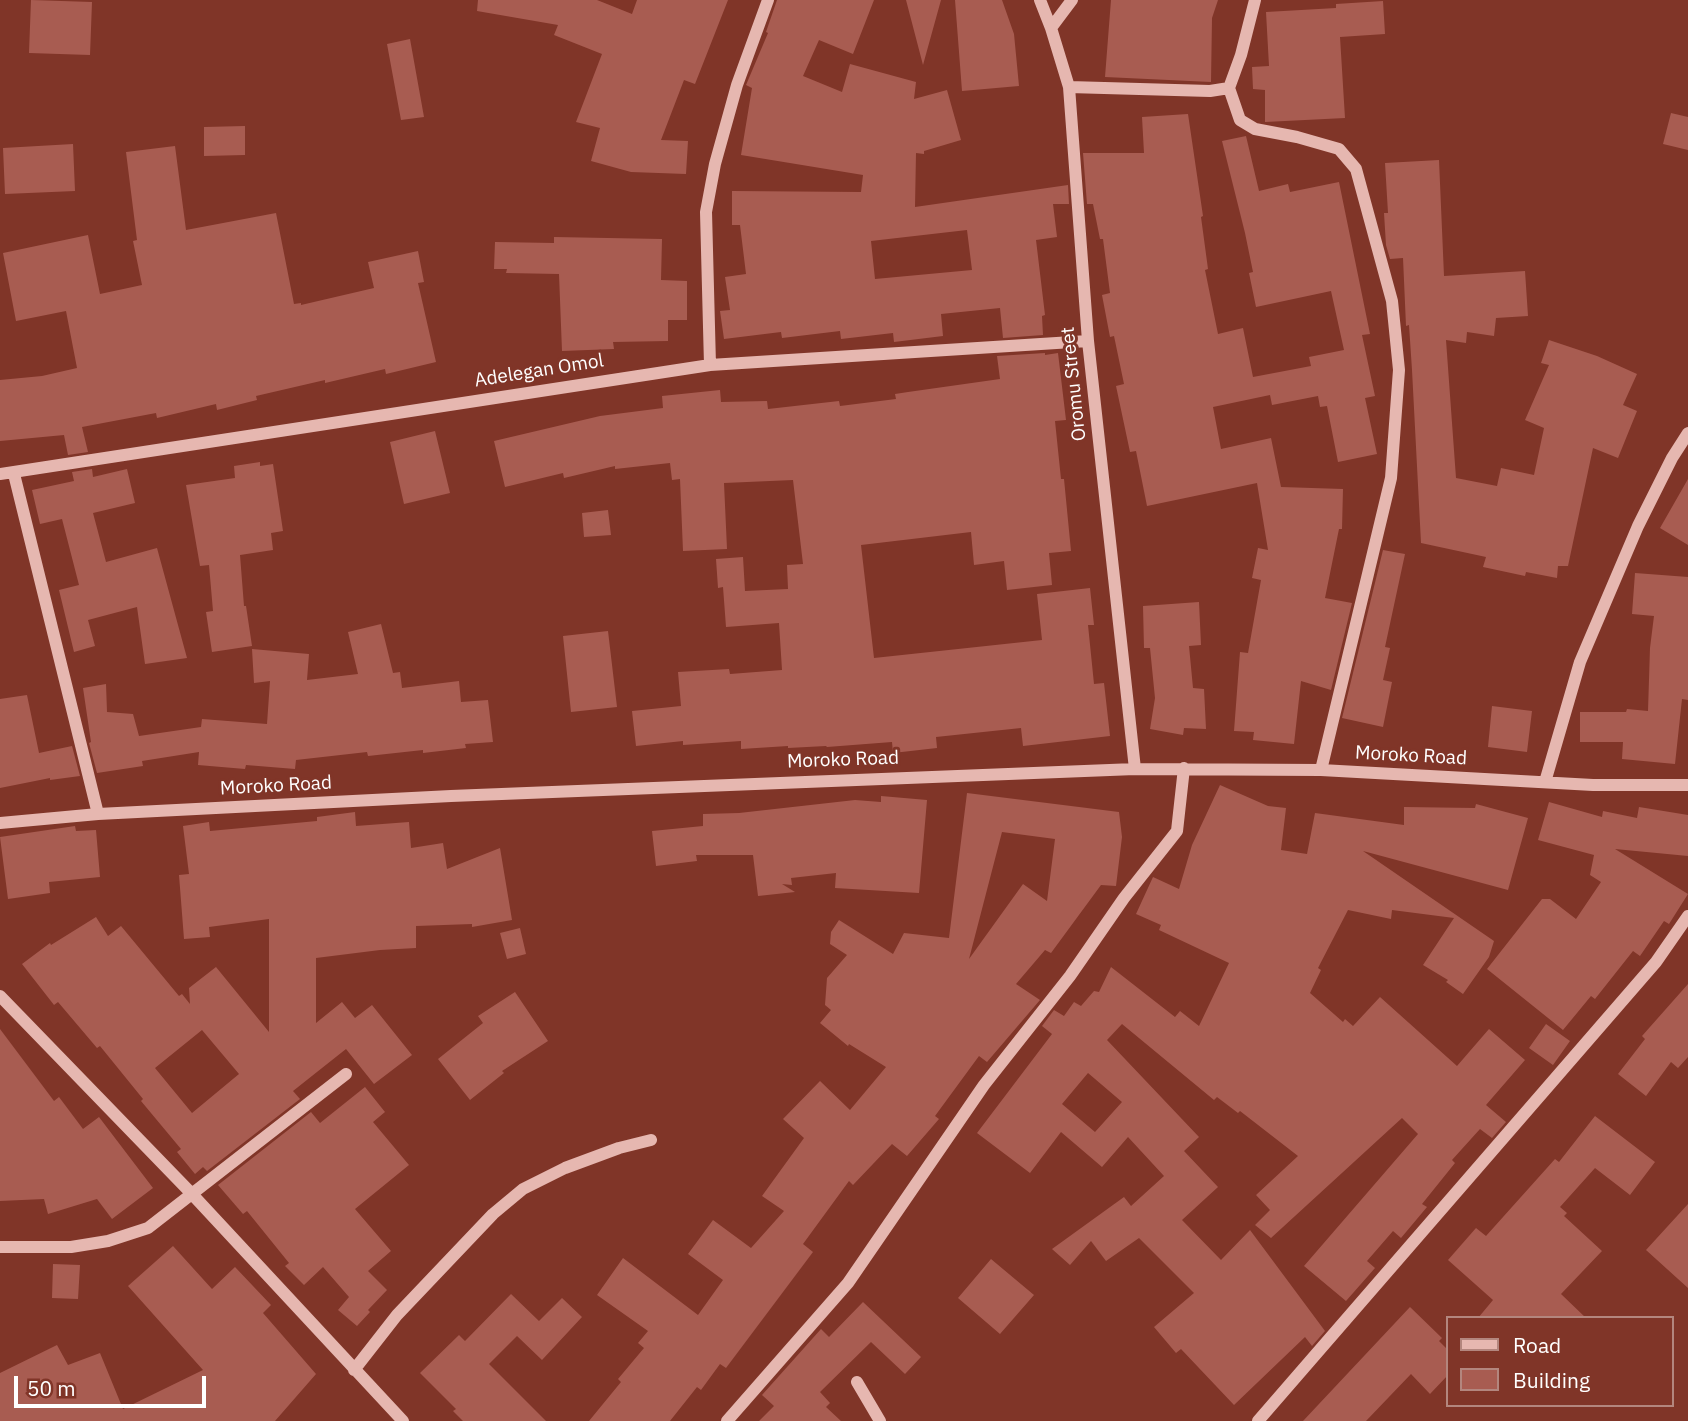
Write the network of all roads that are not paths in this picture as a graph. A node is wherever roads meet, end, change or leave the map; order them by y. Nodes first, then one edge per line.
1 (768, 0) edge
2 (1040, 0) edge
3 (1072, 0) edge
4 (1255, 0) edge
5 (1051, 28) junction
6 (1069, 87) junction
7 (1229, 88) junction
8 (1088, 341) junction
9 (710, 365) junction
10 (1688, 433) edge
11 (7, 474) edge
12 (1135, 768) junction
13 (1184, 768) junction
14 (1321, 770) junction
15 (1545, 782) junction
16 (1688, 785) edge
17 (98, 814) junction
18 (0, 823) edge
19 (1688, 916) edge
20 (0, 996) edge
21 (346, 1074) dead end
22 (651, 1140) dead end
23 (191, 1193) junction
24 (0, 1247) edge
25 (354, 1370) junction
26 (857, 1382) dead end
27 (399, 1417) edge
28 (383, 1421) edge
29 (727, 1421) edge
30 (880, 1421) edge
31 (1258, 1421) edge

1 - 9 street
2 - 5 street, Oromu Street
3 - 5 street
4 - 7 street
5 - 6 street, Oromu Street
6 - 7 street
6 - 8 street, Oromu Street
7 - 14 street
8 - 9 street, Adelegan Omol
8 - 12 street, Oromu Street
9 - 11 street, Adelegan Omol
10 - 15 street
11 - 17 street
12 - 13 street, Moroko Road
12 - 17 street, Moroko Road
13 - 14 street, Moroko Road
13 - 29 street
14 - 15 street, Moroko Road
15 - 16 street, Moroko Road
17 - 18 street, Moroko Road
19 - 31 street
20 - 23 street
21 - 23 street
22 - 25 street
23 - 24 street
23 - 25 street
25 - 27 street
26 - 30 street
27 - 28 street

